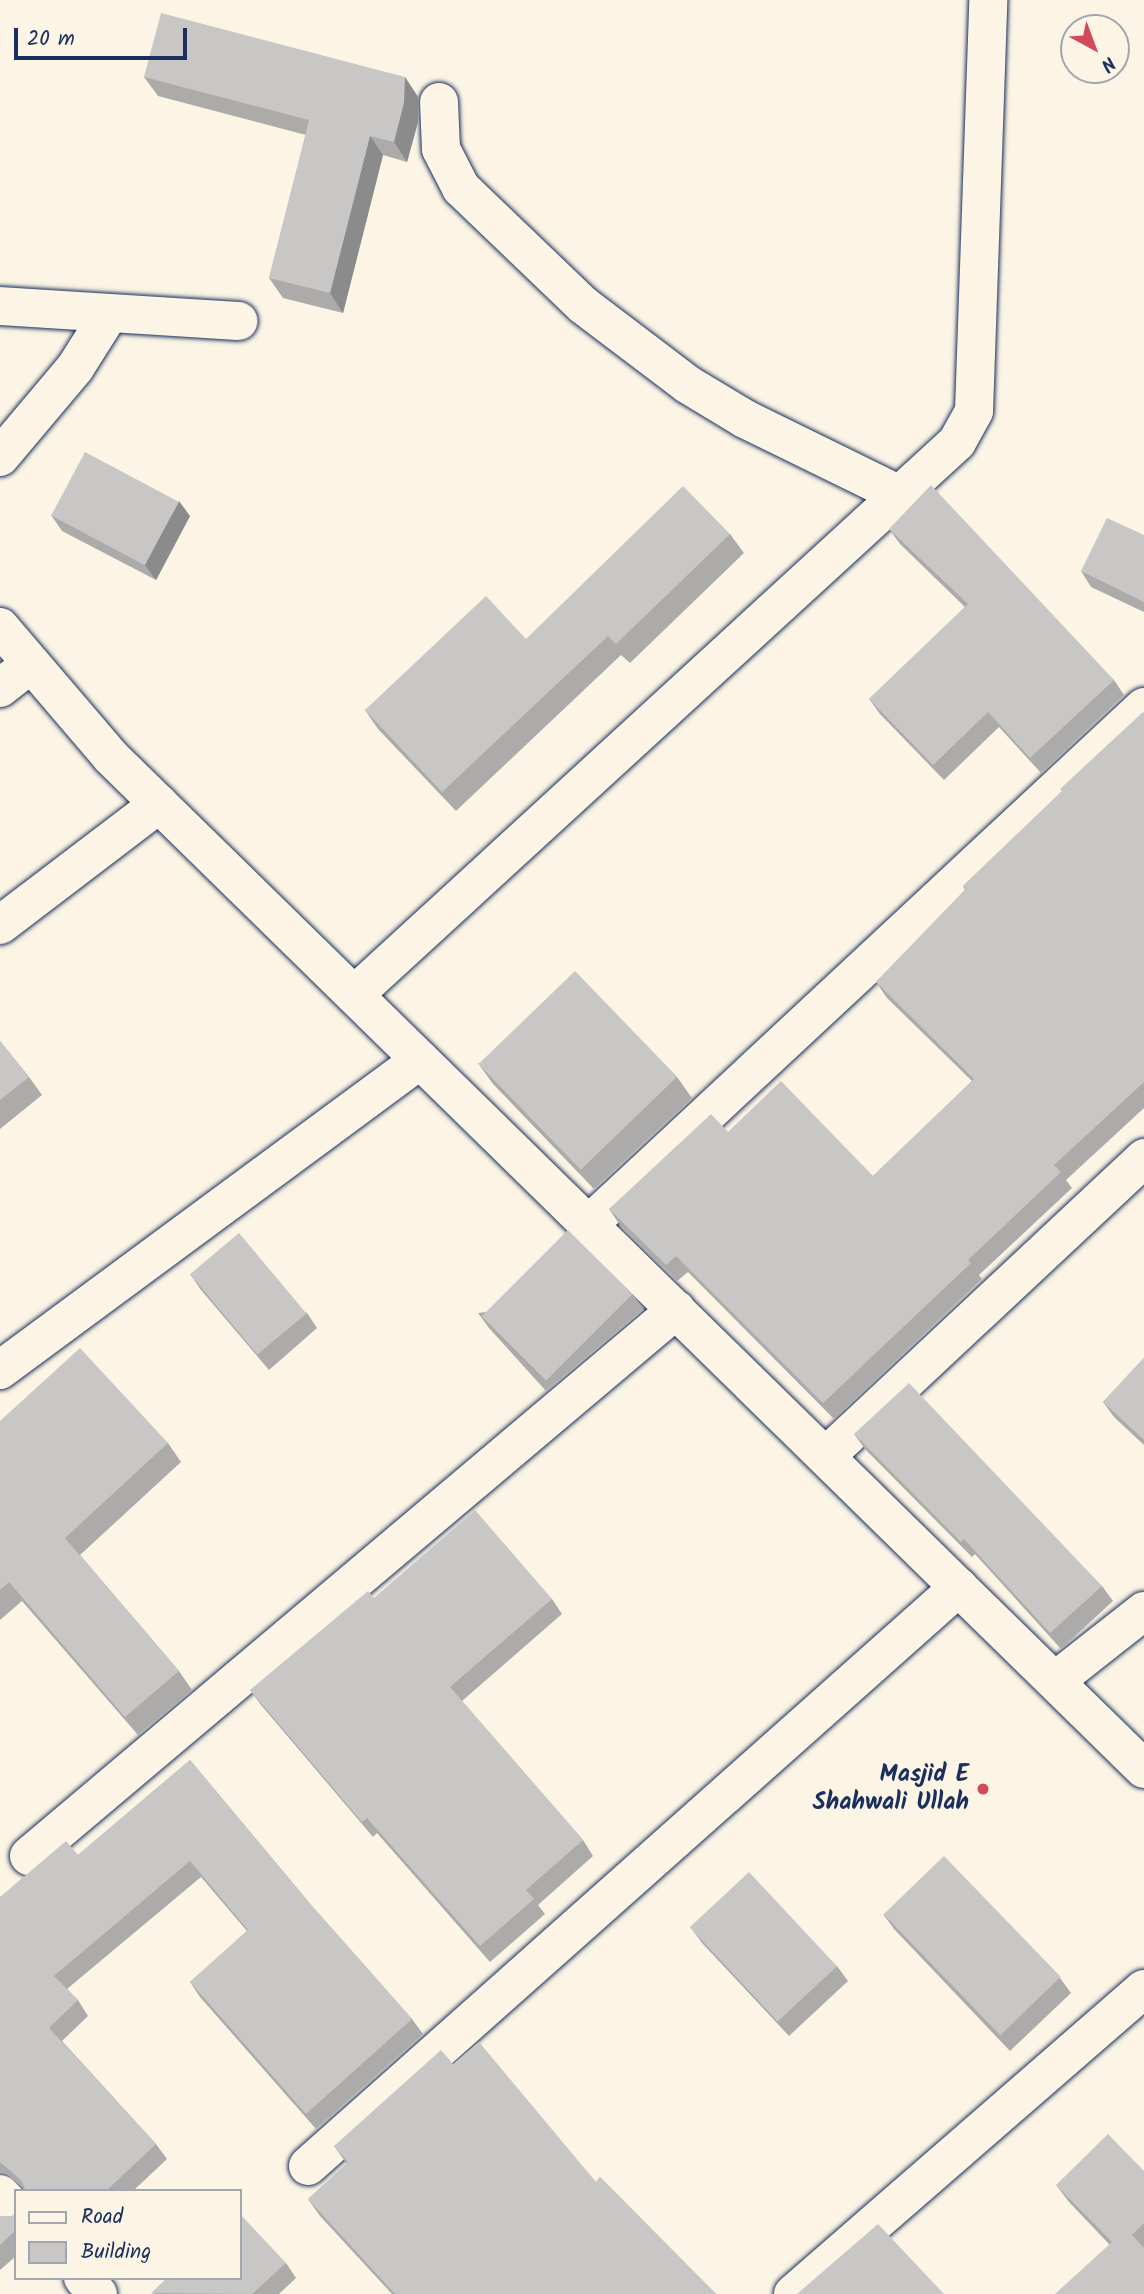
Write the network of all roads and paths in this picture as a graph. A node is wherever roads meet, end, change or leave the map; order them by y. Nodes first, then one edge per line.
1 (988, 0) edge
2 (439, 102) dead end
3 (0, 306) edge
4 (109, 314) junction
5 (239, 321) dead end
6 (0, 457) edge
7 (900, 495) junction
8 (0, 628) edge
9 (31, 664) junction
10 (0, 688) edge
11 (1144, 707) edge
12 (159, 804) junction
13 (0, 925) edge
14 (354, 995) junction
15 (420, 1060) junction
16 (1144, 1158) edge
17 (588, 1225) junction
18 (676, 1310) junction
19 (0, 1370) edge
20 (826, 1457) junction
21 (959, 1587) junction
22 (1144, 1611) edge
23 (1055, 1681) junction
24 (1144, 1769) edge
25 (29, 1856) dead end
26 (1144, 1989) edge
27 (308, 2166) dead end
28 (0, 2194) edge
29 (14, 2208) edge
30 (85, 2280) edge
31 (98, 2294) edge
32 (793, 2294) edge

1 - 7 street
2 - 7 street
3 - 4 street
4 - 5 street
4 - 6 street
7 - 14 street
8 - 9 street
9 - 10 street
9 - 12 street
11 - 17 street
12 - 13 street
12 - 14 street
14 - 15 street
15 - 17 street
15 - 19 street
16 - 20 street
17 - 18 street
18 - 20 street
18 - 25 street
20 - 21 street
21 - 23 street
21 - 27 street
22 - 23 street
23 - 24 street
26 - 32 street
28 - 29 street
30 - 31 street

